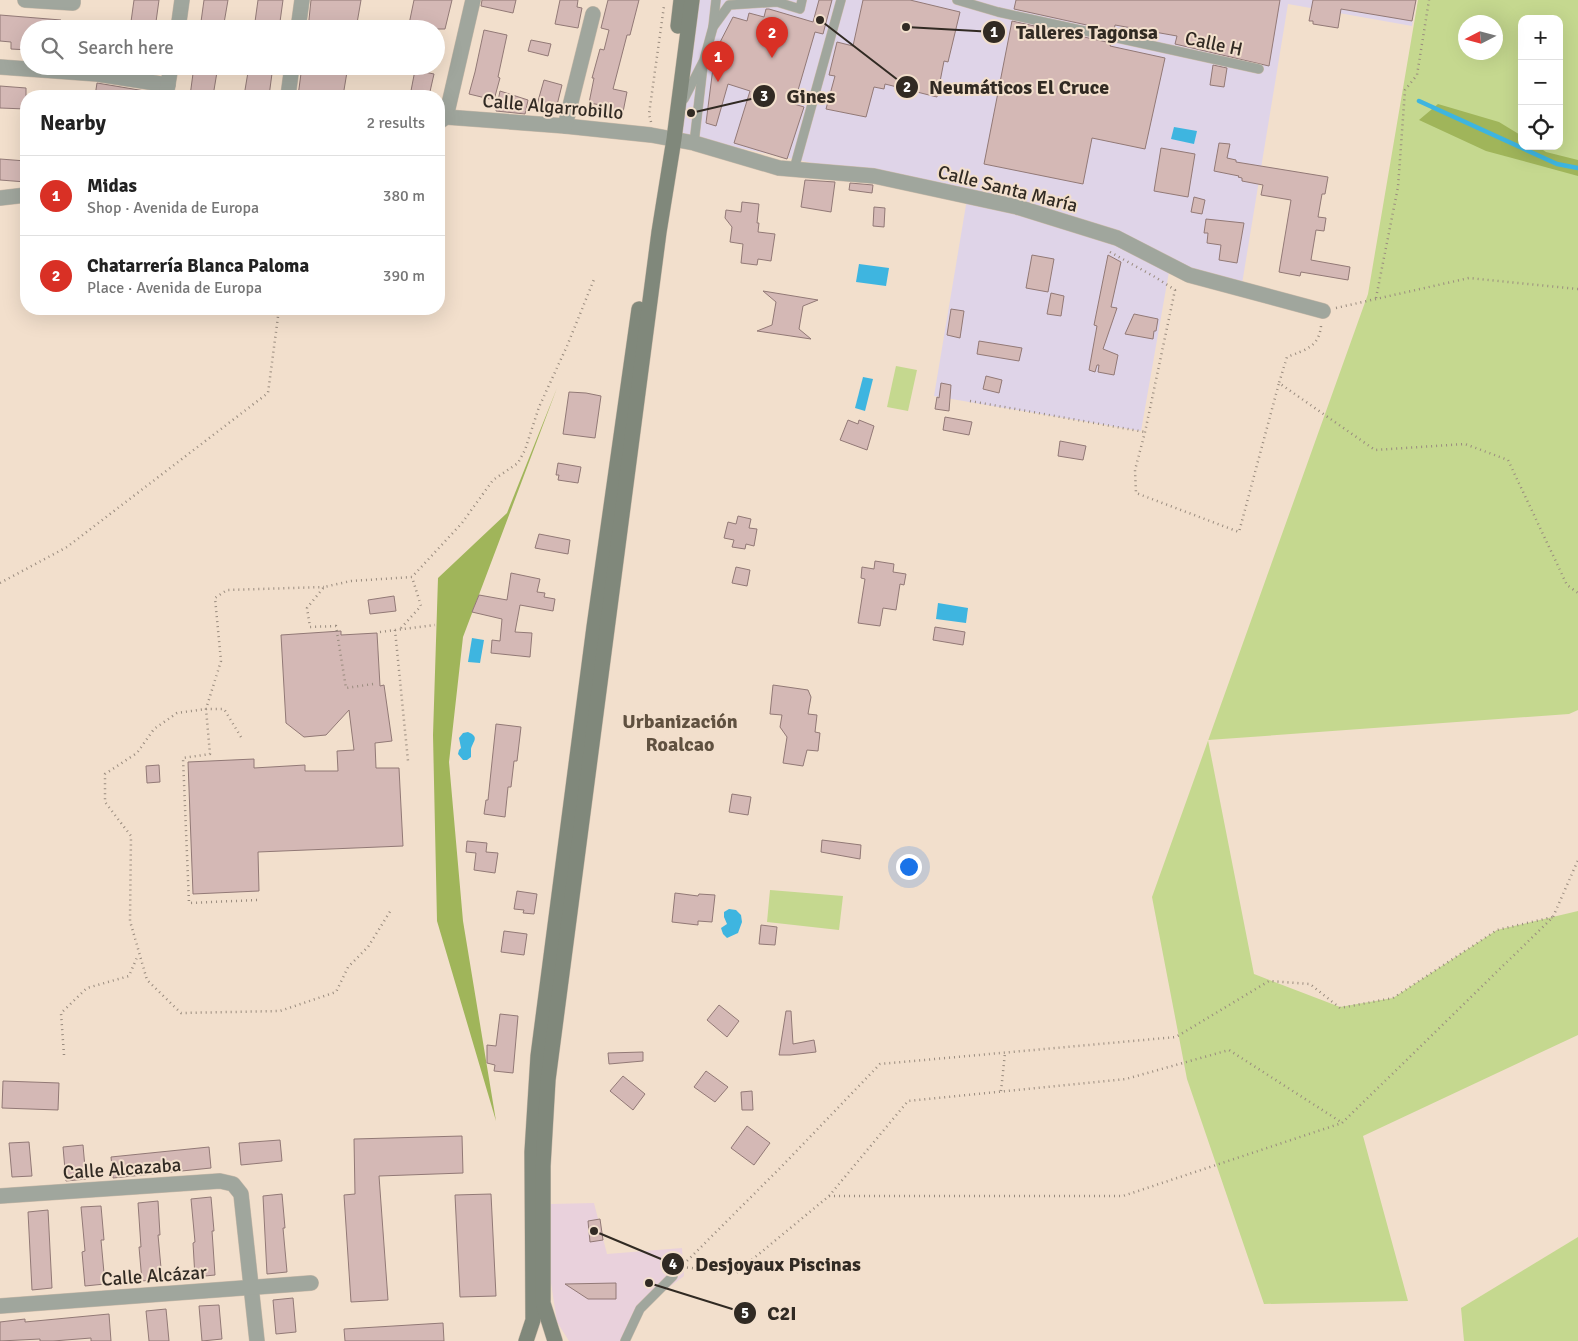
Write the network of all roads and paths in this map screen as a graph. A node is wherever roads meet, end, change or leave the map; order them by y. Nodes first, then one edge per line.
1 (25, 0) edge
2 (73, 0) edge
3 (182, 0) edge
4 (302, 0) edge
5 (473, 0) edge
6 (716, 0) edge
7 (802, 0) edge
8 (842, 0) edge
9 (957, 0) edge
10 (1429, 0) edge
11 (683, 1) edge
12 (782, 2) edge
13 (665, 3) dead end
14 (594, 14) dead end
15 (179, 20) edge
16 (299, 20) edge
17 (712, 27) junction
18 (704, 60) junction
19 (0, 67) edge
20 (20, 68) edge
21 (1259, 69) dead end
22 (101, 75) edge
23 (170, 75) edge
24 (291, 75) edge
25 (163, 90) edge
26 (167, 90) edge
27 (289, 90) edge
28 (445, 107) edge
29 (677, 115) junction
30 (445, 119) edge
31 (565, 126) junction
32 (664, 137) junction
33 (694, 143) junction
34 (794, 169) junction
35 (20, 196) edge
36 (0, 198) edge
37 (1104, 249) dead end
38 (596, 277) dead end
39 (1578, 289) edge
40 (1376, 299) junction
41 (1323, 311) junction
42 (278, 315) edge
43 (1279, 383) junction
44 (970, 401) dead end
45 (1145, 432) junction
46 (412, 577) junction
47 (0, 583) edge
48 (324, 587) junction
49 (1578, 593) edge
50 (435, 625) dead end
51 (401, 628) junction
52 (395, 630) junction
53 (380, 632) dead end
54 (373, 684) dead end
55 (206, 709) junction
56 (241, 737) dead end
57 (408, 761) dead end
58 (1578, 860) edge
59 (256, 900) dead end
60 (391, 910) dead end
61 (1553, 917) junction
62 (139, 954) junction
63 (1005, 1052) junction
64 (64, 1056) dead end
65 (1001, 1091) junction
66 (1342, 1123) junction
67 (0, 1196) edge
68 (829, 1196) junction
69 (682, 1267) junction
70 (673, 1276) joint
71 (311, 1283) dead end
72 (252, 1288) junction
73 (0, 1306) edge
74 (257, 1341) edge
75 (526, 1341) edge
76 (555, 1341) edge
77 (625, 1341) edge

1 - 2 street
3 - 15 street
4 - 16 street
5 - 28 street
6 - 17 lane
7 - 12 lane
8 - 34 lane
9 - 21 lane, Calle H
10 - 40 path
11 - 29 main road
11 - 32 main road
12 - 17 lane
13 - 32 path
14 - 31 street
17 - 18 lane
18 - 29 lane
18 - 33 lane
19 - 20 street
22 - 25 street
23 - 26 street
24 - 27 street
29 - 32 main road
30 - 31 street, Calle Algarrobillo
31 - 32 street, Calle Algarrobillo
32 - 33 street, Calle Santa María
32 - 75 main road
32 - 76 main road
33 - 34 street, Calle Santa María
34 - 41 street, Calle Santa María
35 - 36 street
37 - 45 path
38 - 46 path
39 - 40 path
40 - 41 path
41 - 43 path
42 - 47 path
43 - 45 path
43 - 49 path
44 - 45 path
46 - 48 path
46 - 51 path
48 - 54 path
48 - 55 path
50 - 51 path
51 - 52 path
52 - 53 path
52 - 57 path
55 - 56 path
55 - 59 path
55 - 62 path
58 - 61 path
60 - 62 path
61 - 63 path
61 - 66 path
62 - 64 path
63 - 65 path
63 - 69 path
65 - 66 path
65 - 68 path
66 - 68 path
67 - 72 street, Calle Alcazaba
68 - 69 path
69 - 70 path
70 - 77 lane
71 - 72 street, Calle Alcázar
72 - 73 street, Calle Alcázar
72 - 74 street

